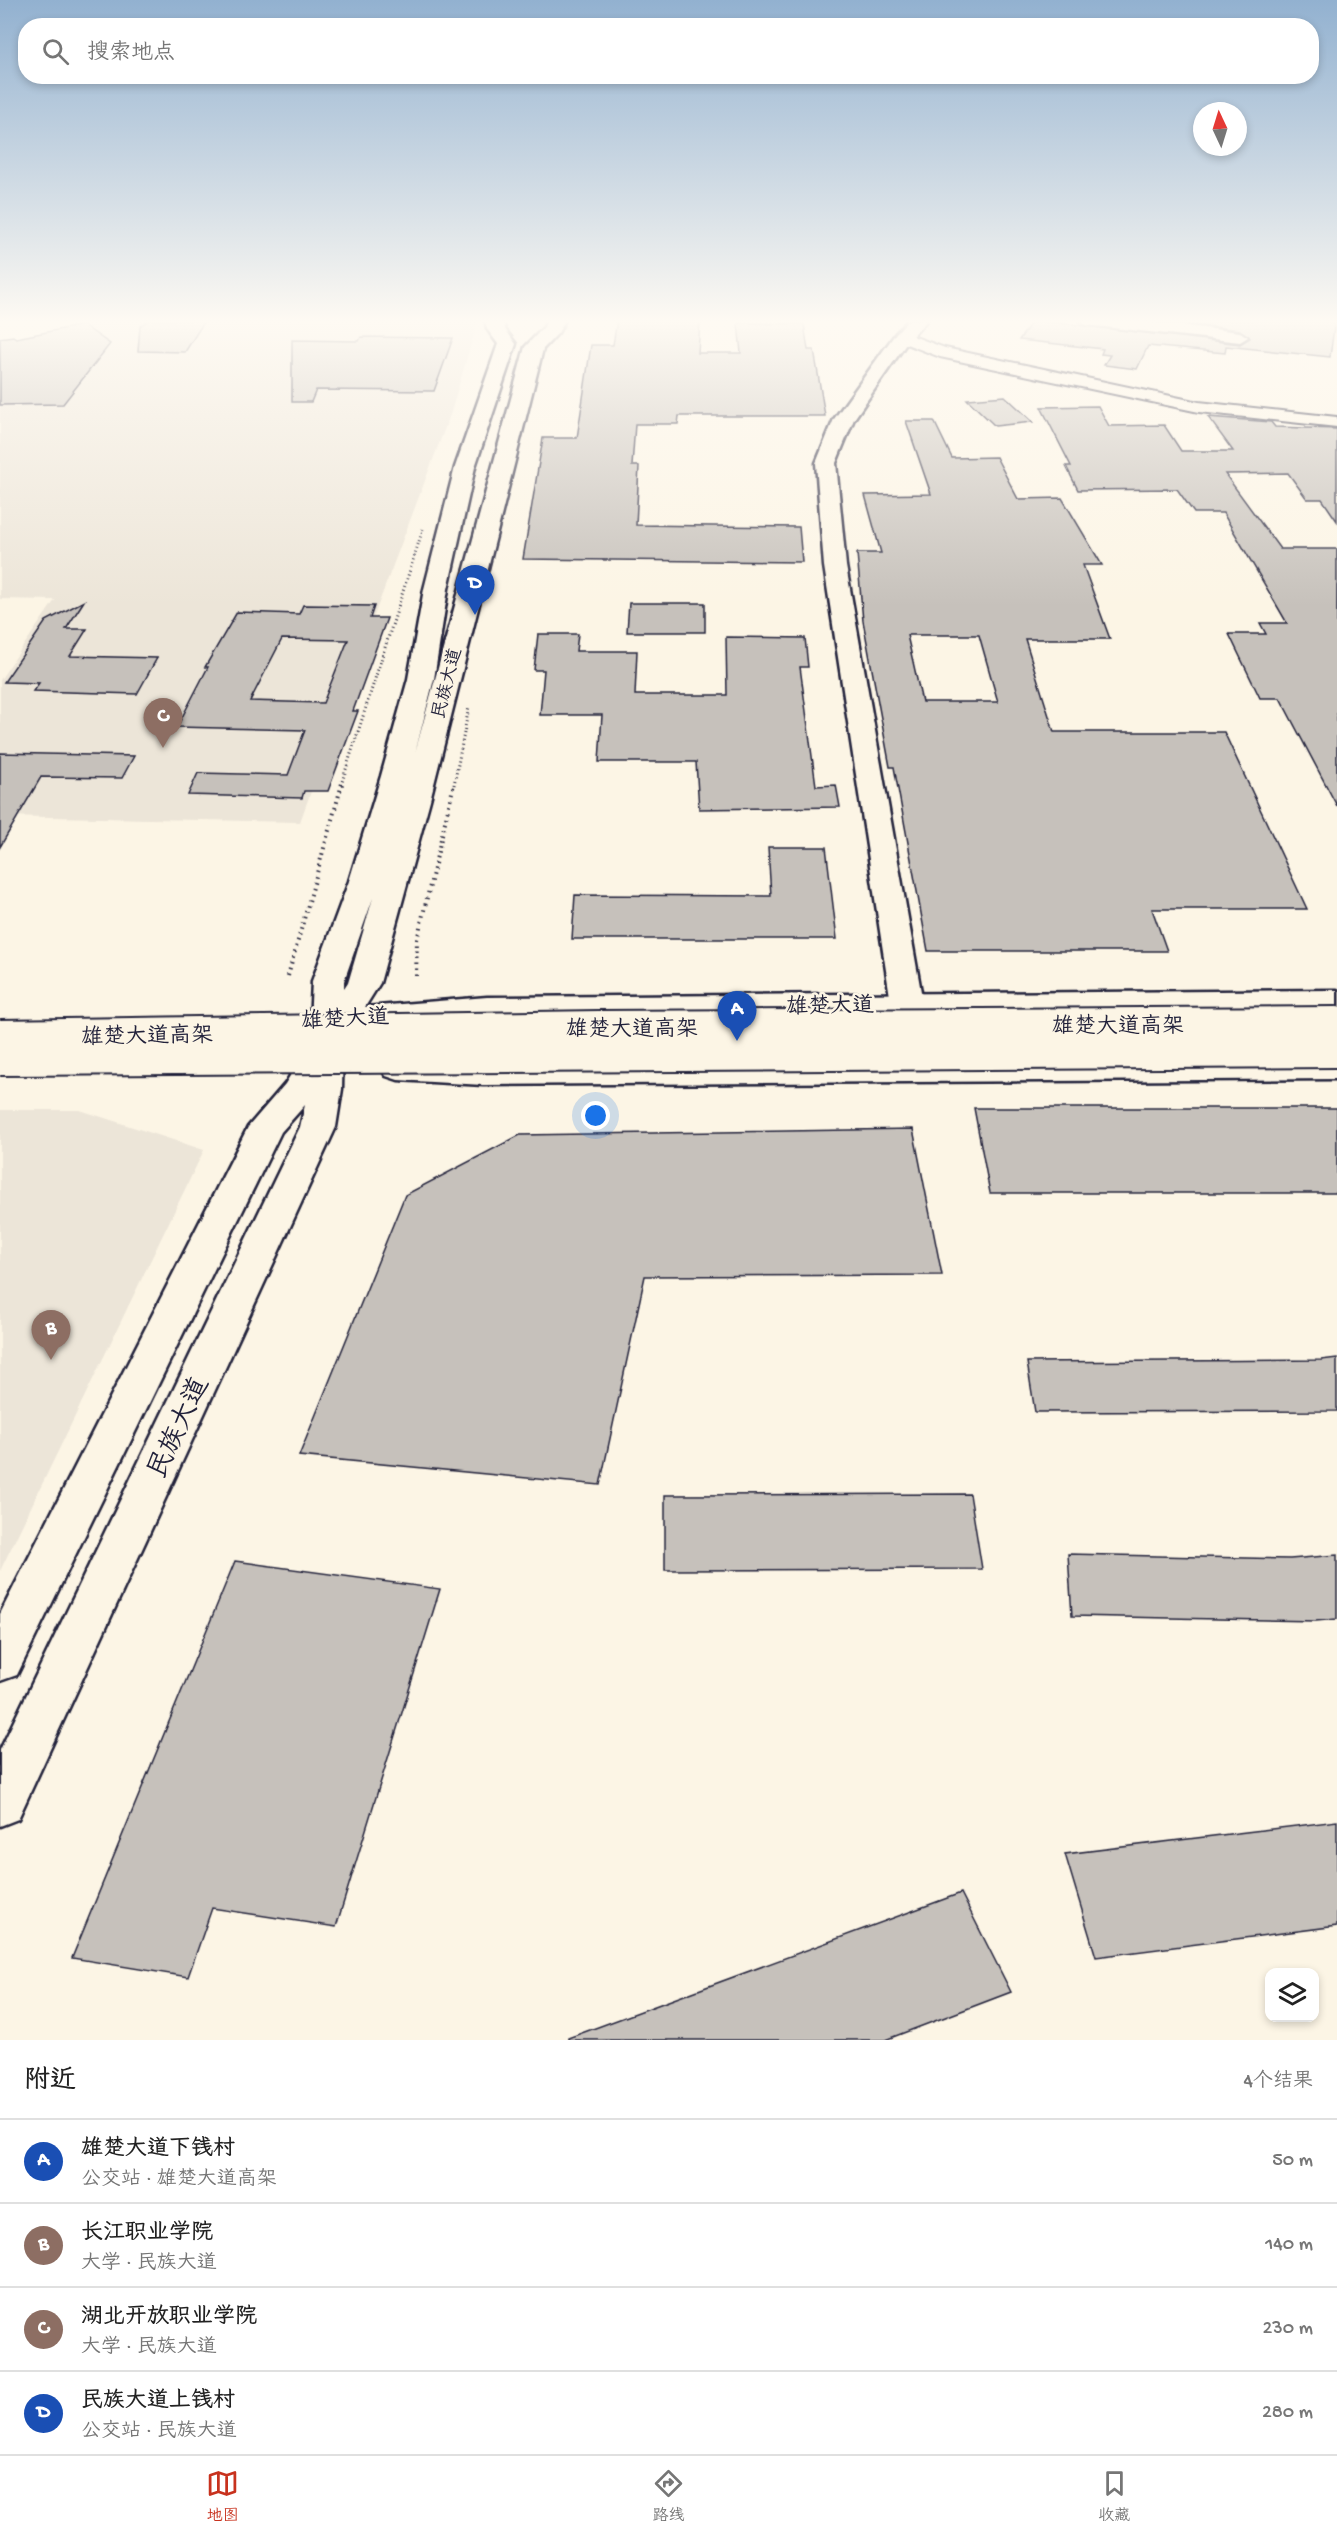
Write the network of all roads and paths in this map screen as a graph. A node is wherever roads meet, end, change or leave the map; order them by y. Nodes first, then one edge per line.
1 (505, 415) edge
2 (847, 415) edge
3 (1274, 415) edge
4 (1337, 422) edge
5 (424, 526) dead end
6 (288, 976) dead end
7 (1337, 999) edge
8 (907, 1003) junction
9 (0, 1022) edge
10 (1337, 1023) edge
11 (0, 1036) edge
12 (326, 1042) junction
13 (1337, 1051) edge
14 (0, 1059) edge
15 (1337, 1068) edge
16 (0, 1070) edge
17 (0, 1661) edge
18 (0, 1803) edge

1 - 12 main road, 民族大道
2 - 8 main road
3 - 4 street
5 - 6 path
7 - 8 main road, 雄楚大道
8 - 12 main road, 雄楚大道
9 - 12 main road, 雄楚大道
10 - 11 main road, 雄楚大道高架, bridge
12 - 15 main road, 雄楚大道
12 - 16 main road, 雄楚大道
12 - 17 main road, 民族大道
12 - 18 main road, 民族大道
13 - 14 main road, 雄楚大道高架, bridge

